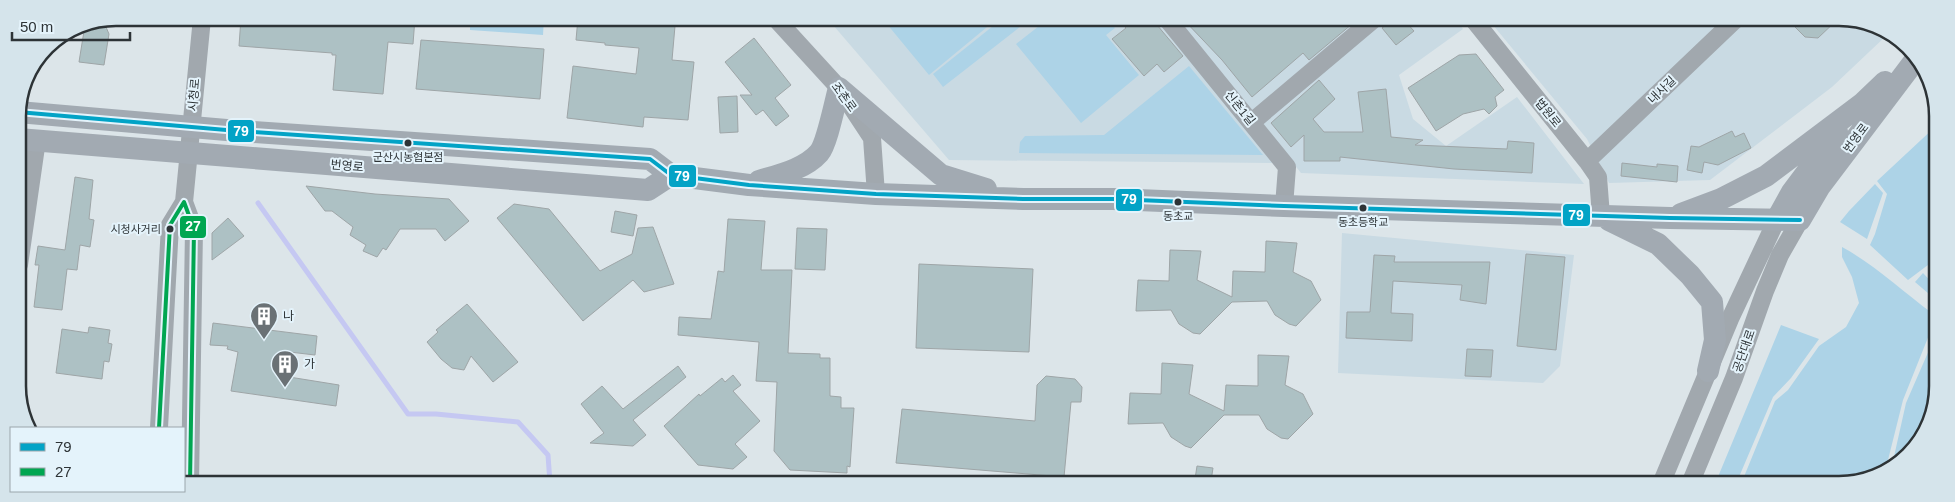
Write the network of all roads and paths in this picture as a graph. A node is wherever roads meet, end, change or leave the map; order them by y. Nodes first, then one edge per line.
1 (201, 26) edge
2 (782, 26) edge
3 (1175, 26) edge
4 (1366, 26) edge
5 (1479, 26) edge
6 (1729, 26) edge
7 (1908, 59) edge
8 (1913, 65) edge
9 (839, 88) junction
10 (1863, 103) junction
11 (26, 113) edge
12 (1252, 122) junction
13 (191, 127) junction
14 (28, 139) edge
15 (189, 153) junction
16 (1587, 161) junction
17 (26, 167) edge
18 (671, 175) junction
19 (749, 185) junction
20 (876, 194) junction
21 (1023, 198) junction
22 (184, 202) junction
23 (1284, 206) junction
24 (1601, 216) junction
25 (1670, 218) junction
26 (1777, 220) junction
27 (1800, 220) junction
28 (1708, 371) junction
29 (158, 427) edge
30 (190, 476) edge
31 (1664, 476) edge
32 (1693, 476) edge

1 - 13 street, 시청로
2 - 9 street, 조촌로
3 - 12 street, 신촌1길
4 - 12 street
5 - 16 street, 법원로
6 - 16 street, 내사길
7 - 10 main road
8 - 27 main road, 번영로
9 - 19 main road
9 - 20 street, 조촌로
9 - 21 main road
10 - 25 main road
10 - 26 main road
11 - 13 main road
12 - 23 street, 신촌1길
13 - 15 street, 시청로
13 - 18 main road
14 - 15 main road, 번영로
14 - 17 street
15 - 18 main road, 번영로
15 - 22 street, 시청로
16 - 24 street, 법원로
18 - 19 main road
19 - 20 main road
20 - 21 main road
21 - 23 main road
22 - 29 street
22 - 30 street
23 - 24 main road
24 - 25 main road
24 - 28 main road
25 - 26 main road
26 - 27 main road
26 - 28 street
27 - 32 street, 공단대로
28 - 31 street

